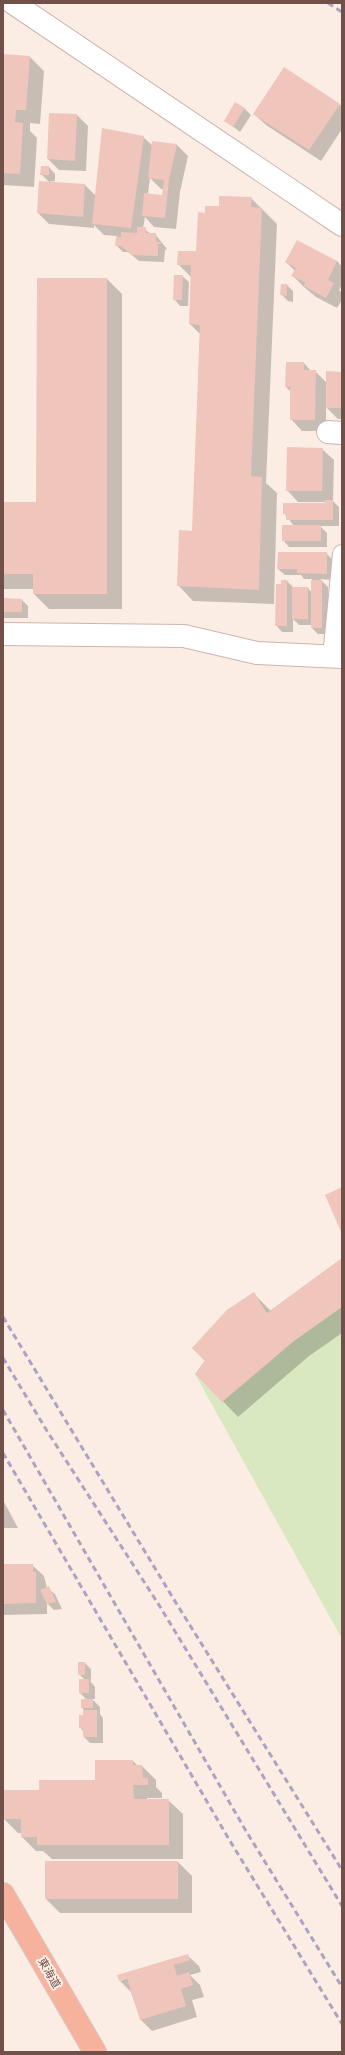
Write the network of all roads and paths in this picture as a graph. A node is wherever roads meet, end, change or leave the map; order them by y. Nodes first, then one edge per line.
1 (13, 3) edge
2 (342, 225) edge
3 (342, 554) edge
4 (3, 634) edge
5 (337, 657) edge
6 (3, 1894) edge
7 (95, 2052) edge

1 - 2 street
3 - 5 lane
4 - 5 street
6 - 7 highway, 東海道

